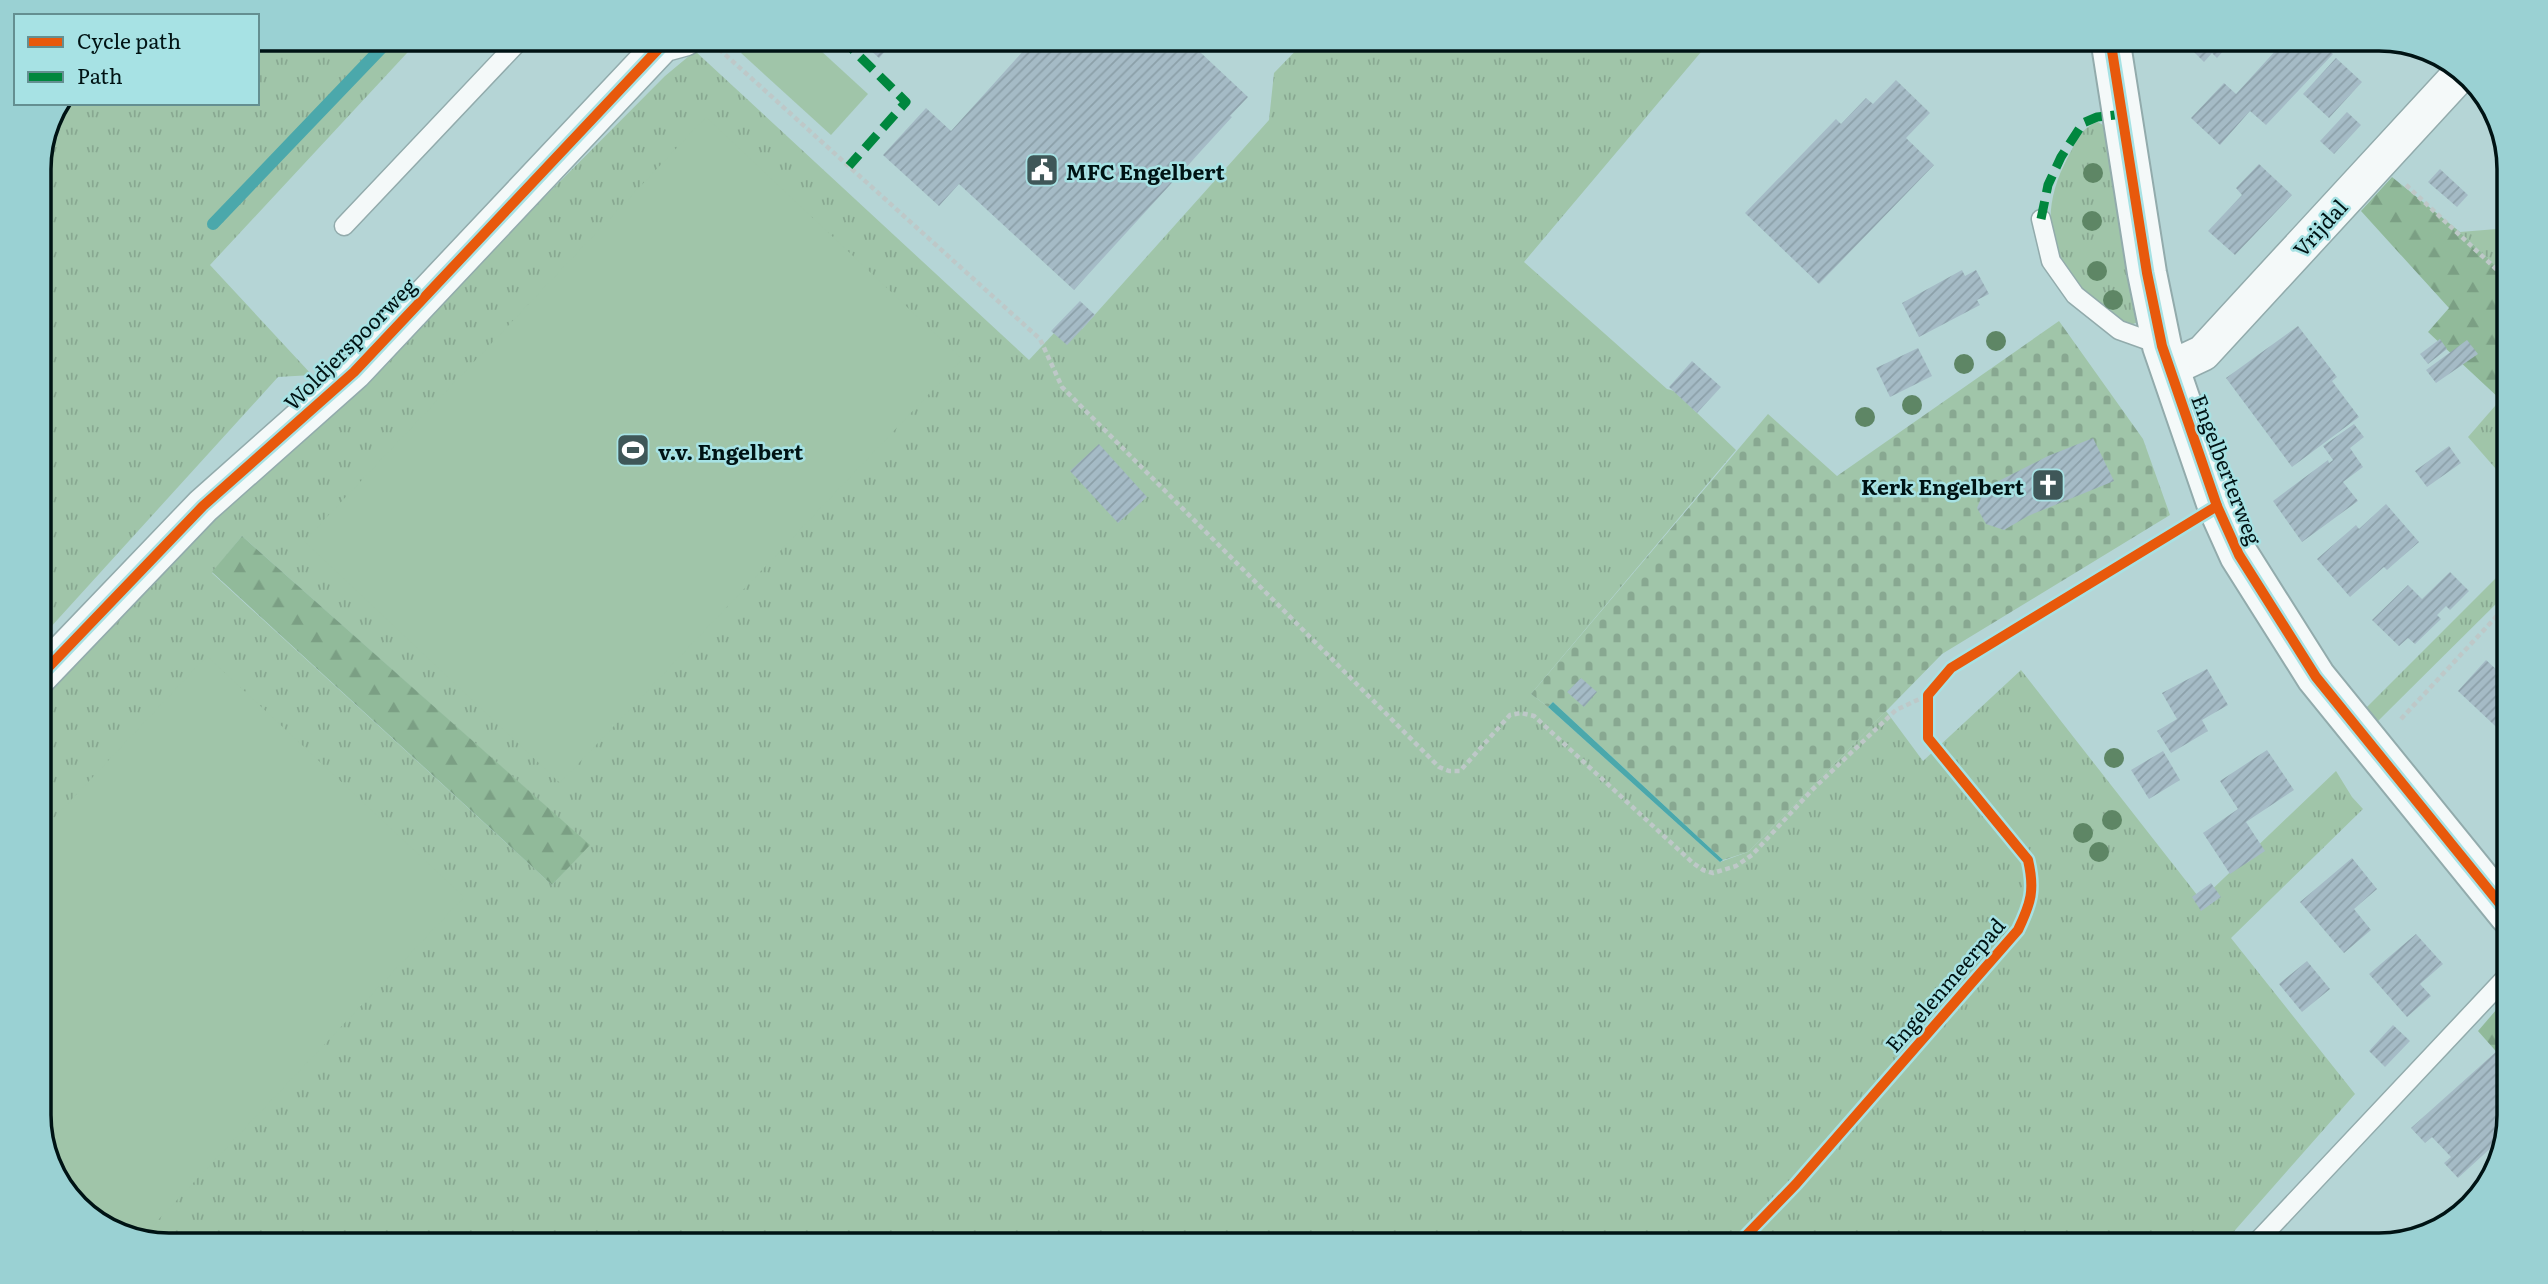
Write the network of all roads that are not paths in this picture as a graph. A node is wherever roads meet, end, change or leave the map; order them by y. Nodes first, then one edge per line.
1 (510, 51) edge
2 (656, 51) edge
3 (2112, 51) edge
4 (2456, 79) edge
5 (2041, 219) dead end
6 (344, 226) dead end
7 (2165, 358) junction
8 (51, 664) edge
9 (2497, 899) edge
10 (2497, 988) edge
11 (2265, 1233) edge

1 - 6 lane
2 - 8 street, Woldjerspoorweg
3 - 7 street, Engelberterweg
4 - 7 street, Vrijdal
5 - 7 lane
7 - 9 street, Engelberterweg
10 - 11 lane

